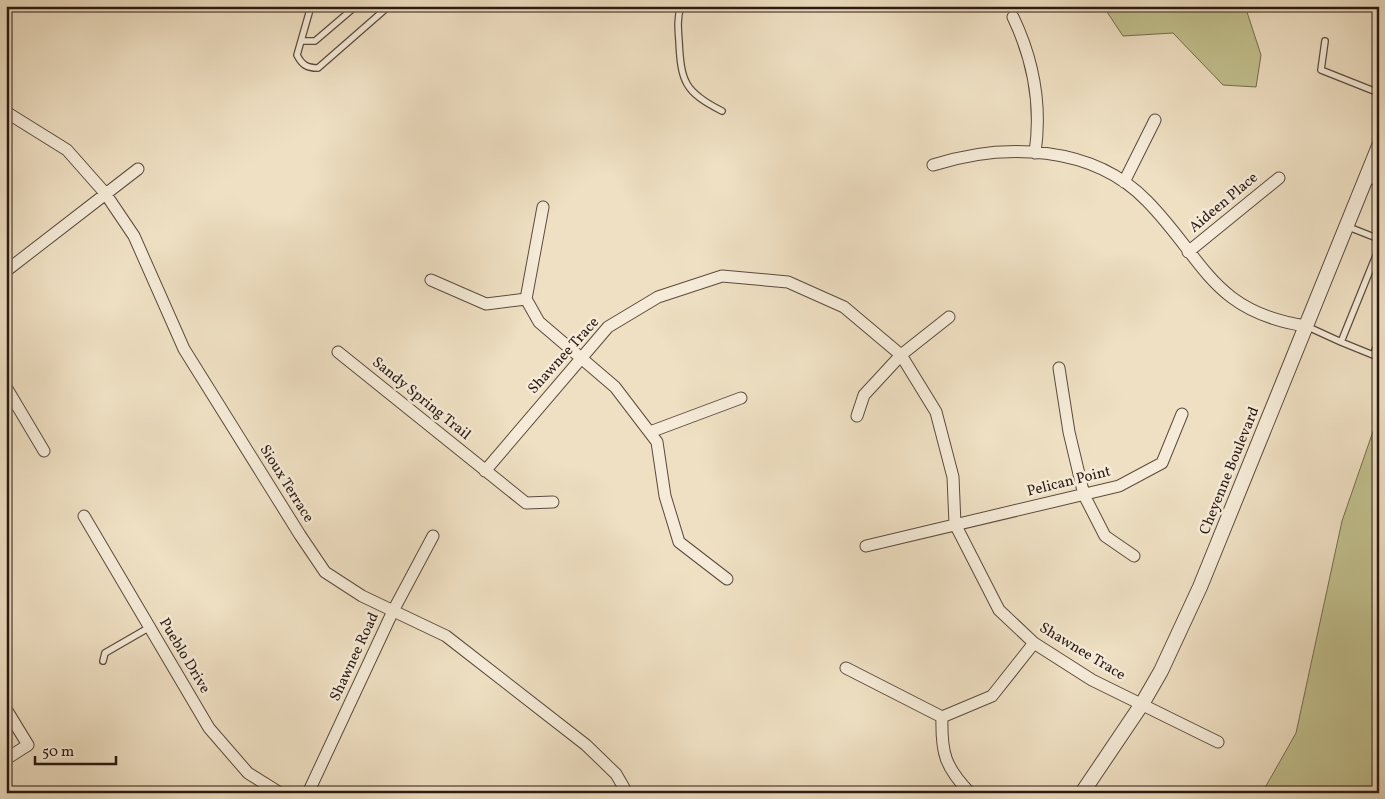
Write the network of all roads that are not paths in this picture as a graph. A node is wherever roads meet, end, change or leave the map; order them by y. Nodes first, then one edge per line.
1 (311, 6) edge
2 (356, 6) edge
3 (388, 6) edge
4 (681, 6) edge
5 (1013, 17) dead end
6 (301, 41) junction
7 (1325, 41) dead end
8 (1379, 93) edge
9 (722, 111) dead end
10 (6, 112) edge
11 (1156, 120) dead end
12 (1379, 146) edge
13 (1035, 153) junction
14 (934, 165) dead end
15 (138, 169) dead end
16 (1279, 178) dead end
17 (1372, 181) edge
18 (1124, 182) junction
19 (105, 193) junction
20 (543, 207) dead end
21 (1346, 226) junction
22 (1379, 239) edge
23 (1379, 248) edge
24 (1188, 252) junction
25 (6, 271) edge
26 (431, 280) dead end
27 (526, 299) junction
28 (948, 317) dead end
29 (1306, 326) junction
30 (1341, 342) junction
31 (1379, 342) edge
32 (338, 352) dead end
33 (901, 355) junction
34 (580, 358) junction
35 (1059, 368) dead end
36 (6, 387) edge
37 (742, 398) dead end
38 (1182, 414) dead end
39 (857, 416) dead end
40 (650, 432) junction
41 (44, 451) dead end
42 (485, 470) junction
43 (1084, 495) junction
44 (553, 502) dead end
45 (84, 516) dead end
46 (955, 524) junction
47 (433, 536) dead end
48 (866, 546) dead end
49 (1134, 556) dead end
50 (727, 579) dead end
51 (393, 611) junction
52 (150, 628) junction
53 (1034, 643) junction
54 (103, 660) dead end
55 (846, 668) dead end
56 (1142, 704) junction
57 (6, 709) edge
58 (942, 717) junction
59 (1218, 742) dead end
60 (6, 759) edge
61 (280, 793) edge
62 (308, 793) edge
63 (627, 793) edge
64 (970, 793) edge
65 (1082, 793) edge

1 - 6 lane
2 - 6 lane
3 - 6 lane
4 - 9 lane
5 - 13 street
7 - 8 lane
10 - 19 street, Sioux Terrace
11 - 18 street
12 - 17 street, Cheyenne Boulevard
13 - 14 street
13 - 18 street
15 - 19 street
16 - 24 street, Aideen Place
17 - 21 street, Cheyenne Boulevard
18 - 24 street
19 - 25 street
19 - 51 street, Sioux Terrace
20 - 27 street
21 - 22 lane
21 - 29 street, Cheyenne Boulevard
23 - 30 lane
24 - 29 street
26 - 27 street
27 - 34 street
28 - 33 street
29 - 30 lane
29 - 56 street, Cheyenne Boulevard
30 - 31 lane
32 - 42 street, Sandy Spring Trail
33 - 34 street, Shawnee Trace
33 - 39 street
33 - 46 street, Shawnee Trace
34 - 40 street
34 - 42 street, Shawnee Trace
35 - 43 street
36 - 41 street
37 - 40 street
38 - 43 street, Pelican Point
40 - 50 street
42 - 44 street, Sandy Spring Trail
43 - 46 street, Pelican Point
43 - 49 street
45 - 52 street, Pueblo Drive
46 - 48 street, Pelican Point
46 - 53 street, Shawnee Trace
47 - 51 street, Shawnee Road
51 - 62 street, Shawnee Road
51 - 63 street, Sioux Terrace
52 - 54 lane
52 - 61 street, Pueblo Drive
53 - 56 street, Shawnee Trace
53 - 58 street
55 - 58 street
56 - 59 street, Shawnee Trace
56 - 65 street, Cheyenne Boulevard
57 - 60 street
58 - 64 street

